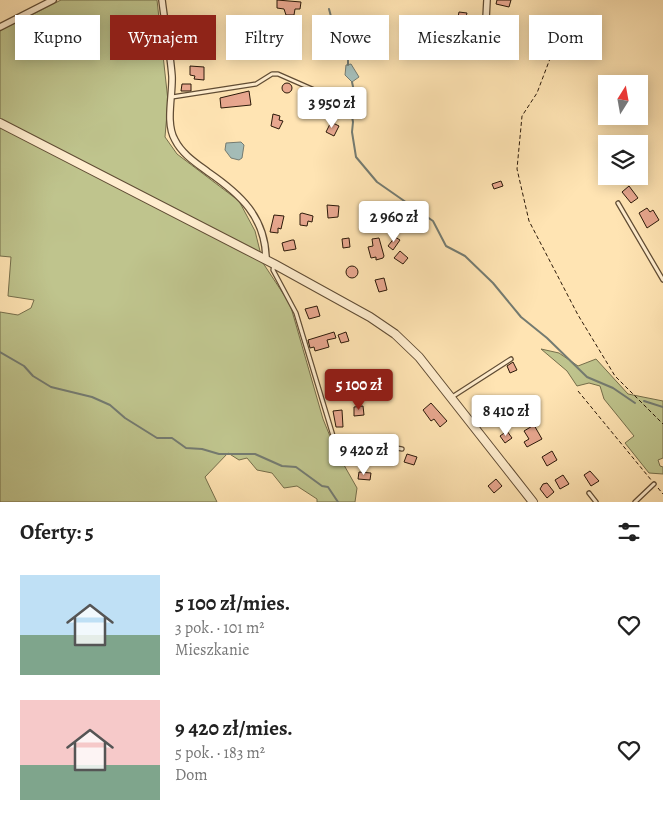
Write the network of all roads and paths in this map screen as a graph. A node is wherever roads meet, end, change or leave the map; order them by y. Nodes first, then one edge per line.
1 (53, 0) edge
2 (162, 0) edge
3 (487, 0) edge
4 (486, 15) edge
5 (0, 27) edge
6 (550, 60) edge
7 (172, 97) junction
8 (314, 116) dead end
9 (0, 123) edge
10 (618, 203) dead end
11 (266, 260) junction
12 (274, 264) junction
13 (663, 280) edge
14 (511, 359) dead end
15 (578, 391) dead end
16 (451, 397) junction
17 (663, 424) edge
18 (402, 449) dead end
19 (654, 484) junction
20 (589, 493) dead end
21 (663, 494) edge
22 (533, 502) edge
23 (596, 502) edge
24 (636, 502) edge

1 - 5 street
2 - 7 street
3 - 4 street
6 - 17 path
7 - 8 lane
7 - 11 street
9 - 11 street
10 - 13 lane
11 - 12 street
12 - 16 street
12 - 18 lane
14 - 16 lane
15 - 19 path
16 - 22 street
19 - 21 path
19 - 24 lane
20 - 23 lane

